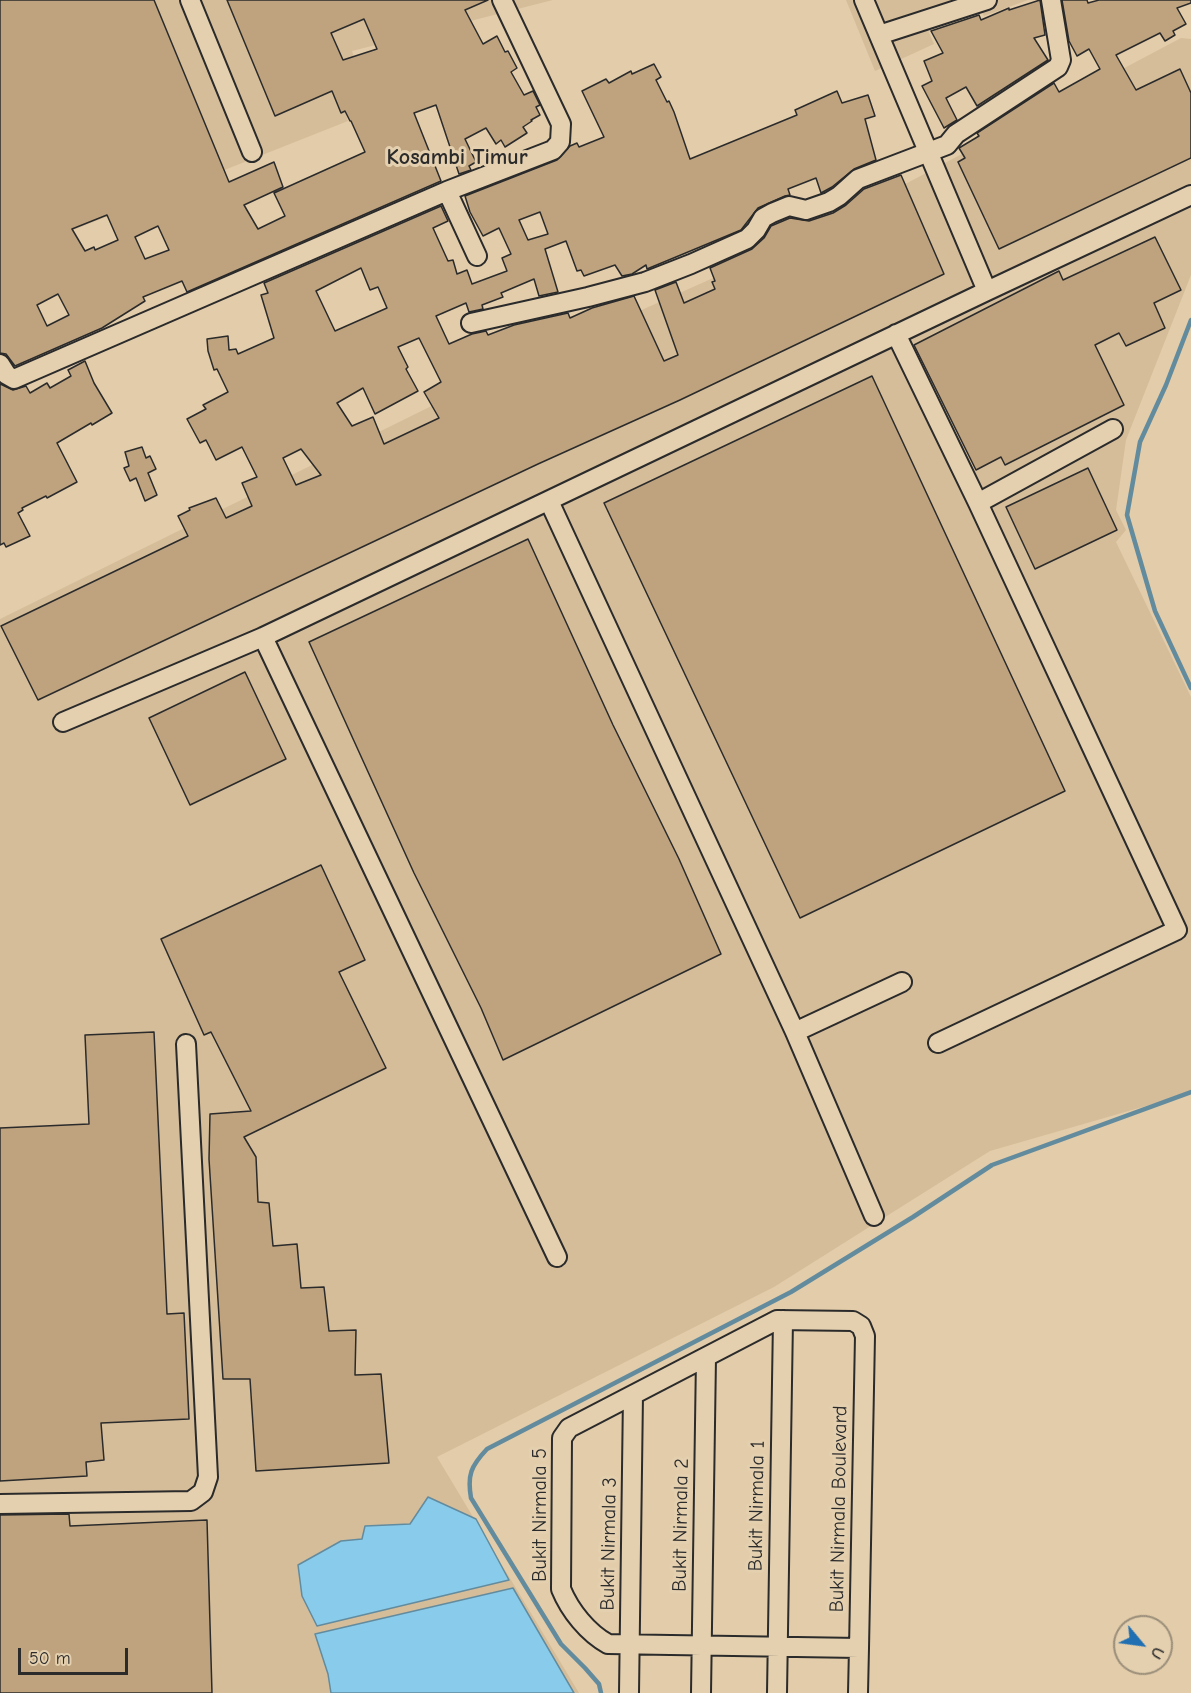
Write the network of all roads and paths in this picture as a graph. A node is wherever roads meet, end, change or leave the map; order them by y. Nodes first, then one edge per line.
1 (190, 0) edge
2 (864, 0) edge
3 (987, 0) edge
4 (1051, 0) edge
5 (503, 4) edge
6 (879, 35) junction
7 (928, 151) junction
8 (252, 152) dead end
9 (447, 191) junction
10 (1191, 195) edge
11 (477, 256) dead end
12 (987, 291) junction
13 (471, 323) dead end
14 (896, 334) junction
15 (0, 364) edge
16 (1113, 429) dead end
17 (549, 501) junction
18 (978, 503) junction
19 (263, 637) junction
20 (63, 722) dead end
21 (902, 982) dead end
22 (795, 1032) junction
23 (938, 1043) dead end
24 (186, 1044) dead end
25 (874, 1216) dead end
26 (557, 1257) dead end
27 (783, 1320) junction
28 (706, 1357) junction
29 (633, 1395) junction
30 (0, 1504) edge
31 (630, 1644) junction
32 (702, 1645) junction
33 (778, 1647) junction
34 (859, 1648) junction
35 (629, 1693) edge
36 (701, 1693) edge
37 (777, 1693) edge
38 (858, 1693) edge

1 - 8 street
2 - 6 street
3 - 6 street
4 - 7 street
5 - 9 street
6 - 7 street
7 - 12 street
7 - 13 street
9 - 11 street
9 - 15 street
10 - 12 street
12 - 14 street
14 - 17 street
14 - 18 street
16 - 18 street
17 - 19 street
17 - 22 street
18 - 23 street
19 - 20 street
19 - 26 street
21 - 22 street
22 - 25 street
24 - 30 street
27 - 28 street
27 - 33 street, Bukit Nirmala 1
27 - 34 street, Bukit Nirmala Boulevard
28 - 29 street
28 - 32 street, Bukit Nirmala 2
29 - 31 street, Bukit Nirmala 3
29 - 31 street, Bukit Nirmala 5
31 - 32 street
31 - 35 street, Bukit Nirmala 3
32 - 33 street
32 - 36 street, Bukit Nirmala 2
33 - 34 street
33 - 37 street, Bukit Nirmala 1
34 - 38 street, Bukit Nirmala Boulevard

